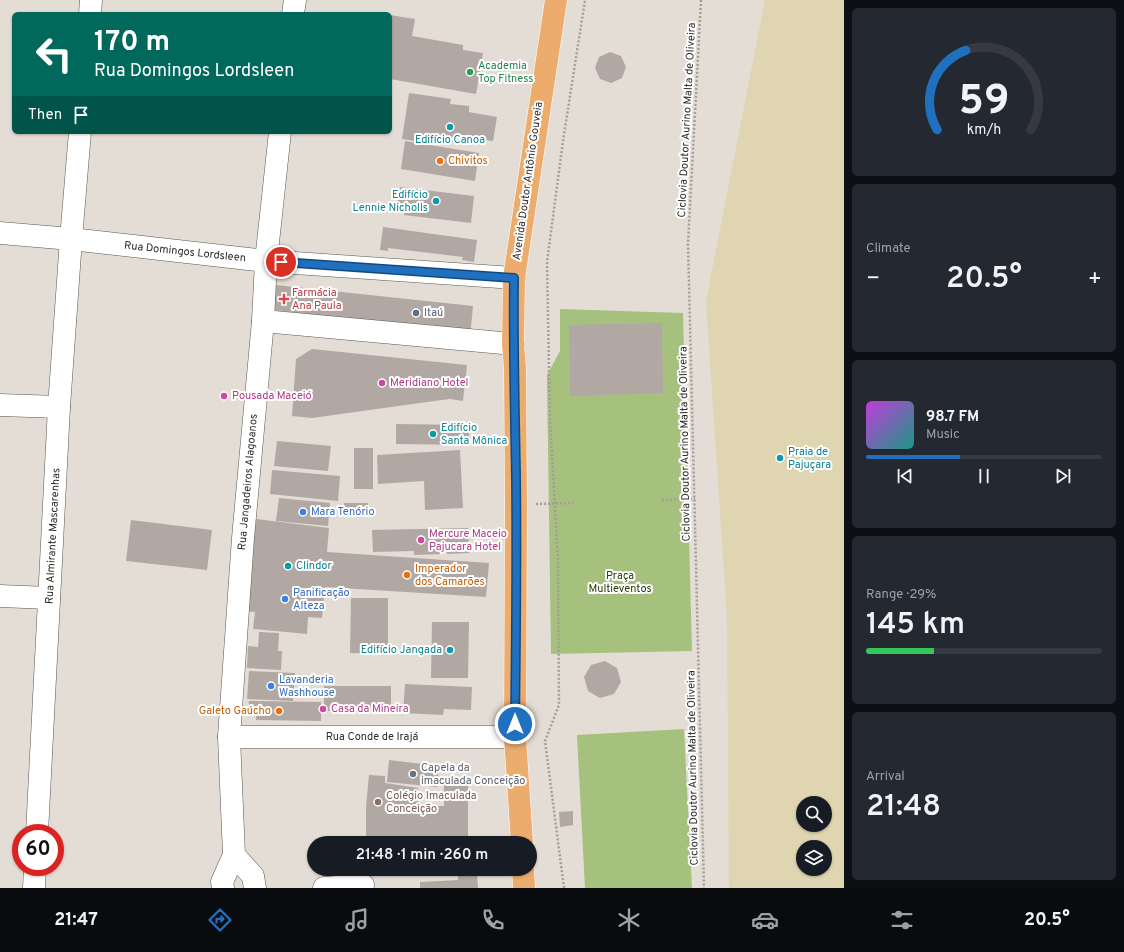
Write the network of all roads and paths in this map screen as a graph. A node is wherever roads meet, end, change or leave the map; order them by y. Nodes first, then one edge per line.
1 (91, 0) edge
2 (295, 0) edge
3 (556, 0) edge
4 (585, 0) edge
5 (701, 0) edge
6 (90, 12) edge
7 (293, 12) edge
8 (80, 134) edge
9 (280, 134) edge
10 (0, 233) edge
11 (71, 239) junction
12 (266, 261) junction
13 (514, 278) junction
14 (263, 321) junction
15 (513, 344) junction
16 (0, 405) edge
17 (60, 407) junction
18 (695, 499) junction
19 (662, 500) dead end
20 (573, 503) dead end
21 (516, 504) junction
22 (555, 504) junction
23 (0, 596) edge
24 (49, 598) junction
25 (515, 737) junction
26 (229, 738) junction
27 (37, 824) edge
28 (522, 836) edge
29 (234, 855) junction
30 (35, 876) edge
31 (523, 876) edge
32 (363, 886) dead end
33 (34, 888) edge
34 (223, 888) edge
35 (255, 888) edge
36 (324, 888) edge
37 (524, 888) edge
38 (564, 888) edge
39 (704, 888) edge

1 - 6 street
2 - 7 street
3 - 13 main road, Avenida Doutor Antônio Gouveia
4 - 22 path
5 - 18 path, Ciclovia Doutor Aurino Malta de Oliveira
8 - 11 street, Rua Almirante Mascarenhas
9 - 12 street, Rua Jangadeiros Alagoanos
10 - 11 street, Rua Domingos Lordsleen
11 - 12 street, Rua Domingos Lordsleen
11 - 17 street, Rua Almirante Mascarenhas
12 - 13 street, Rua Domingos Lordsleen
12 - 14 street, Rua Jangadeiros Alagoanos
13 - 15 main road, Avenida Doutor Antônio Gouveia
14 - 15 street
14 - 26 street, Rua Jangadeiros Alagoanos
15 - 21 main road, Avenida Doutor Antônio Gouveia
16 - 17 street
17 - 24 street, Rua Almirante Mascarenhas
18 - 19 path
18 - 39 path, Ciclovia Doutor Aurino Malta de Oliveira
20 - 22 path
21 - 22 path
21 - 25 main road, Avenida Doutor Antônio Gouveia
22 - 38 path
23 - 24 street
24 - 27 street, Rua Almirante Mascarenhas
25 - 26 street, Rua Conde de Irajá
25 - 28 main road, Avenida Doutor Antônio Gouveia
26 - 29 street, Rua Jangadeiros Alagoanos
29 - 34 street
29 - 35 street
30 - 33 street
31 - 37 main road
32 - 36 street

